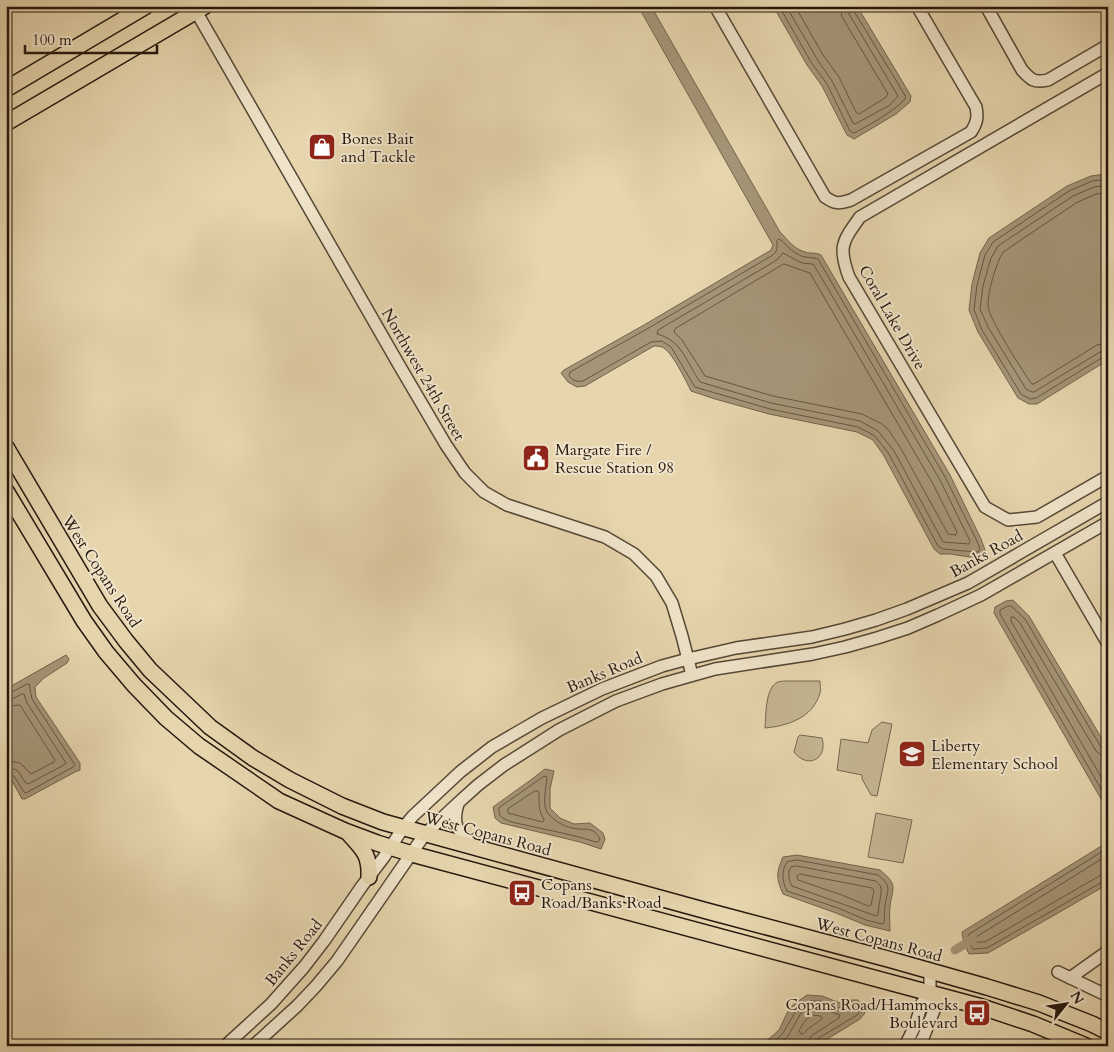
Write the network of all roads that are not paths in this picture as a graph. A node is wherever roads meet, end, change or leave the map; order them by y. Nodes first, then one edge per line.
1 (146, 6) edge
2 (715, 6) edge
3 (917, 6) edge
4 (986, 6) edge
5 (198, 8) edge
6 (1108, 45) edge
7 (1108, 73) edge
8 (6, 89) edge
9 (6, 123) edge
10 (9, 457) edge
11 (1108, 476) edge
12 (6, 491) edge
13 (1108, 502) edge
14 (1108, 522) edge
15 (1055, 553) junction
16 (1108, 644) edge
17 (688, 659) junction
18 (692, 675) junction
19 (458, 803) junction
20 (403, 828) junction
21 (345, 831) junction
22 (425, 834) junction
23 (391, 847) junction
24 (479, 849) junction
25 (412, 854) junction
26 (369, 877) junction
27 (1108, 951) edge
28 (930, 971) junction
29 (1058, 972) dead end
30 (1070, 978) junction
31 (930, 993) junction
32 (1108, 996) edge
33 (1108, 1032) edge
34 (225, 1046) edge
35 (253, 1046) edge
36 (905, 1046) edge
37 (917, 1046) edge
38 (1086, 1046) edge

1 - 8 main road
2 - 3 street
4 - 6 street
5 - 9 main road
5 - 17 street, Northwest 24th Street
7 - 11 street, Coral Lake Drive
10 - 20 main road, West Copans Road
12 - 21 main road
13 - 17 street, Banks Road
14 - 15 street, Banks Road
15 - 16 street
15 - 18 street, Banks Road
17 - 18 street, Northwest 24th Street
17 - 20 street, Banks Road
18 - 19 street, Banks Road
19 - 22 street, Banks Road
19 - 24 street
20 - 22 main road, West Copans Road
20 - 23 street, Banks Road
21 - 23 main road
21 - 26 main road
22 - 24 main road, West Copans Road
22 - 25 street, Banks Road
23 - 25 main road
23 - 26 street, Banks Road
24 - 28 main road, West Copans Road
25 - 31 main road
25 - 35 street, Banks Road
26 - 34 street, Banks Road
27 - 30 street
28 - 31 street
28 - 33 main road, West Copans Road
29 - 30 street
30 - 32 street
31 - 36 street
31 - 37 street
31 - 38 main road

